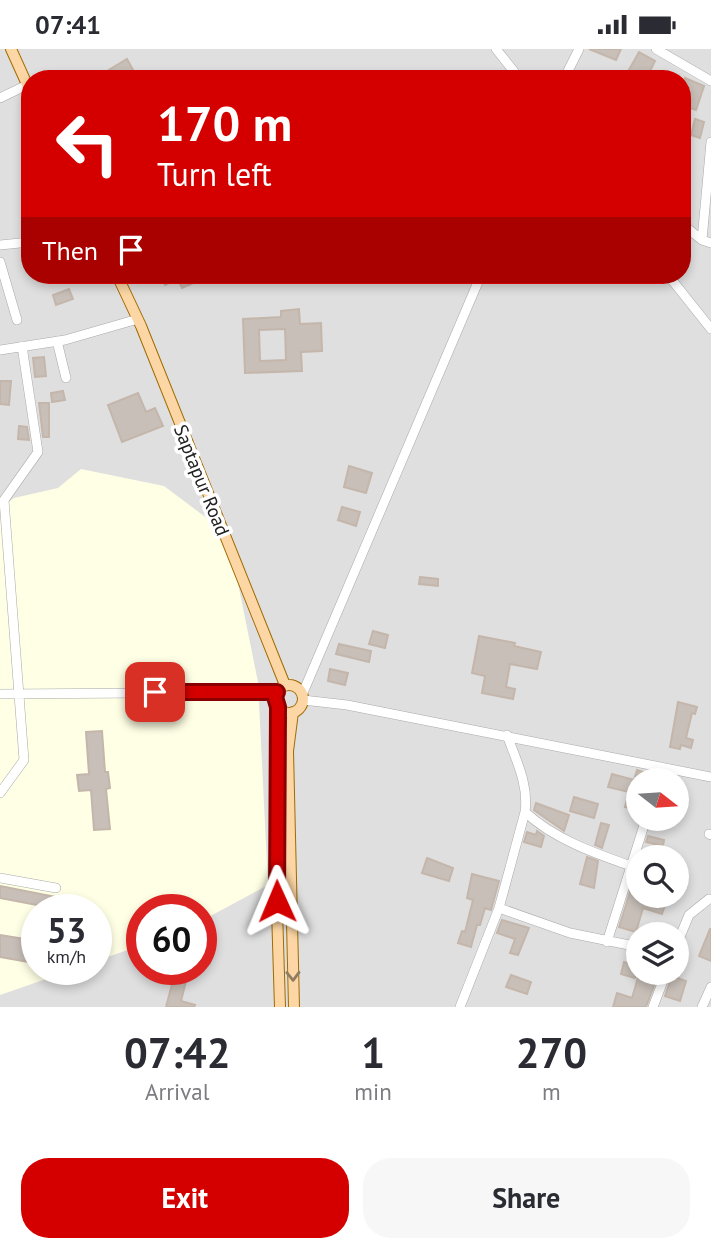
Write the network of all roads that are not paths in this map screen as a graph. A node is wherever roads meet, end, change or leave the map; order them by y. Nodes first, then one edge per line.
1 (11, 49) edge
2 (496, 49) edge
3 (579, 49) edge
4 (656, 49) edge
5 (513, 70) edge
6 (568, 70) edge
7 (21, 72) edge
8 (711, 81) edge
9 (21, 90) edge
10 (0, 98) edge
11 (711, 142) edge
12 (710, 174) edge
13 (691, 230) edge
14 (706, 241) edge
15 (21, 243) edge
16 (0, 245) edge
17 (0, 262) edge
18 (121, 284) edge
19 (477, 284) edge
20 (675, 284) edge
21 (138, 319) junction
22 (17, 320) dead end
23 (711, 328) edge
24 (57, 341) junction
25 (22, 346) junction
26 (0, 350) edge
27 (66, 378) dead end
28 (281, 688) junction
29 (20, 692) junction
30 (0, 694) edge
31 (303, 697) junction
32 (278, 707) junction
33 (293, 712) junction
34 (507, 736) junction
35 (662, 767) joint
36 (711, 777) edge
37 (0, 793) edge
38 (525, 812) junction
39 (626, 864) edge
40 (0, 878) edge
41 (626, 882) edge
42 (56, 888) dead end
43 (709, 899) dead end
44 (499, 908) junction
45 (685, 922) edge
46 (608, 941) junction
47 (626, 944) edge
48 (661, 985) edge
49 (711, 987) edge
50 (280, 1007) edge
51 (294, 1007) edge
52 (460, 1007) edge
53 (653, 1007) edge
54 (702, 1007) edge

1 - 7 main road
2 - 5 street
3 - 6 street
4 - 8 street
9 - 10 street
11 - 12 street
12 - 14 street
13 - 14 street
15 - 16 street
17 - 22 street
18 - 21 main road, Saptapur Road
19 - 31 street
20 - 23 street
21 - 24 street
21 - 28 main road, Saptapur Road
24 - 25 street
24 - 27 street
25 - 26 street
25 - 29 street
28 - 29 street
28 - 31 main road
28 - 32 main road
29 - 30 street
29 - 37 street
31 - 33 main road
31 - 34 street
32 - 33 main road
32 - 50 main road
33 -> 51 main road
34 - 35 street
34 - 38 street
35 - 36 street
38 - 39 street
38 - 44 street
40 - 42 street
41 - 46 street
43 - 45 street
44 - 46 street
44 - 52 street
46 - 47 street
48 - 53 street
49 - 54 street

